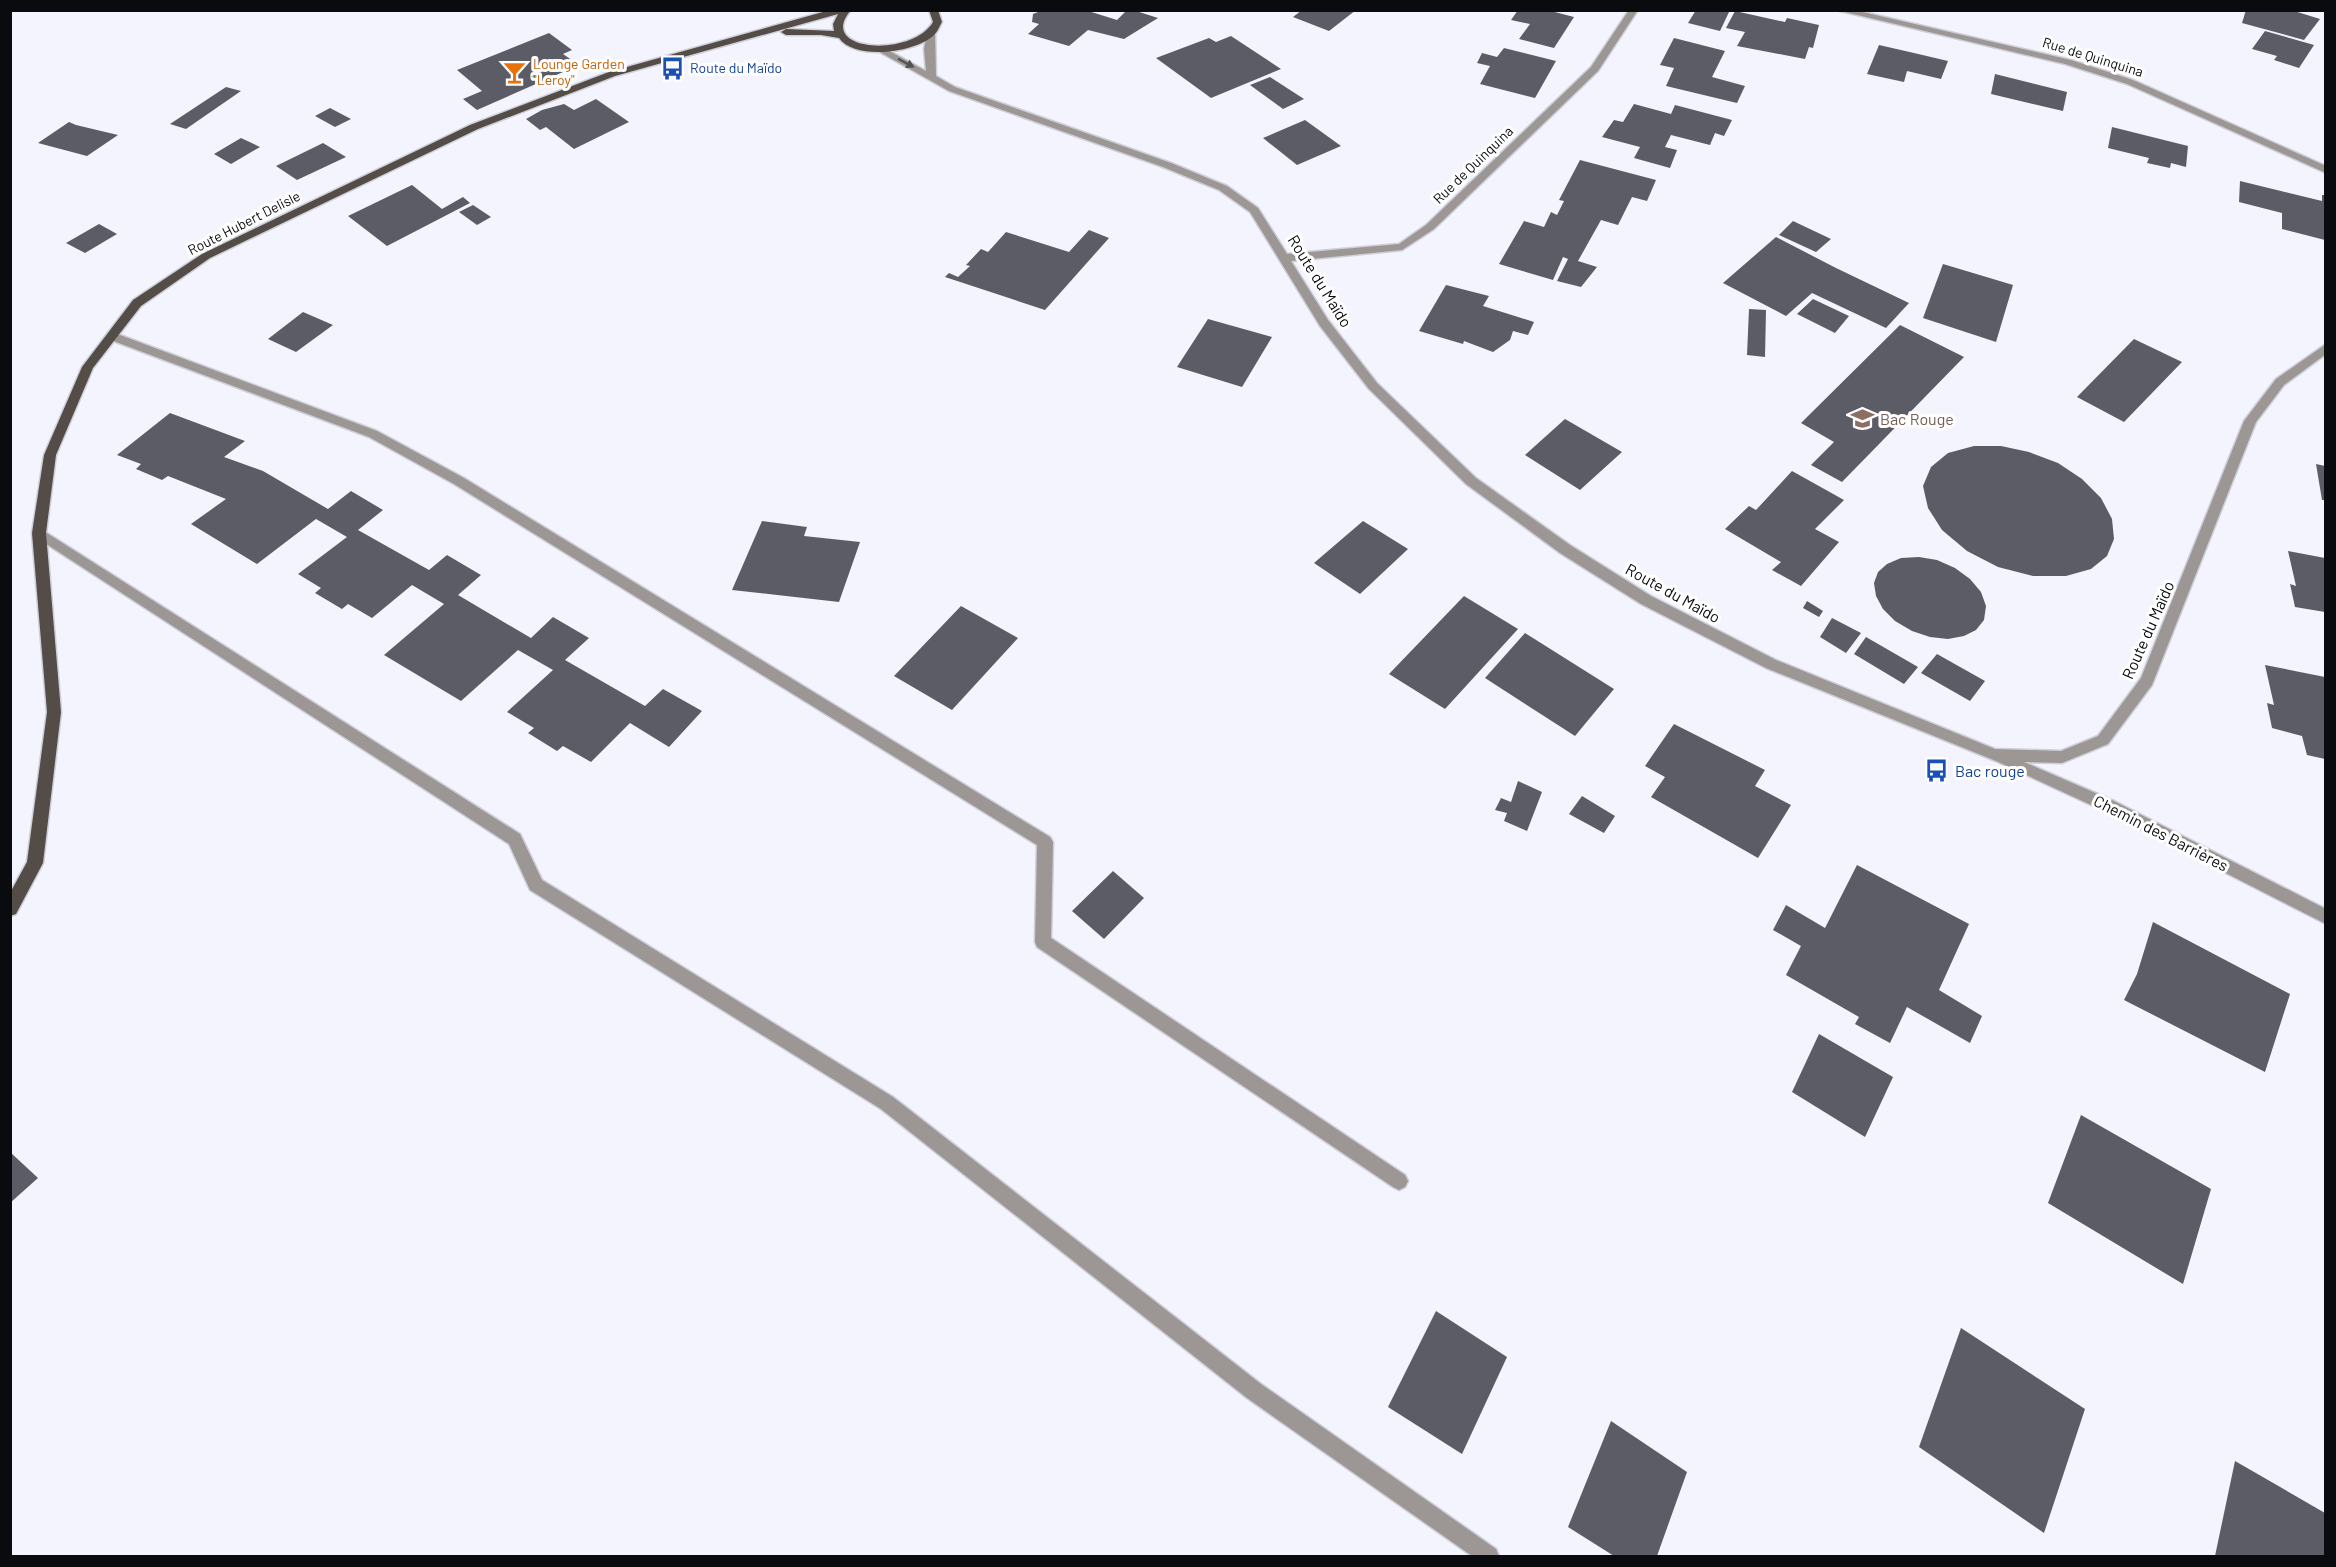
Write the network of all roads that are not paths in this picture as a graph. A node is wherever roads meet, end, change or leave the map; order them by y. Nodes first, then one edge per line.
1 (842, 10) edge
2 (847, 10) edge
3 (1634, 10) edge
4 (1840, 10) edge
5 (936, 12) edge
6 (765, 33) junction
7 (932, 33) junction
8 (840, 35) junction
9 (881, 50) junction
10 (931, 77) junction
11 (2325, 170) edge
12 (1286, 258) junction
13 (112, 336) junction
14 (2325, 348) edge
15 (39, 533) junction
16 (1994, 755) junction
17 (10, 909) edge
18 (2325, 918) edge
19 (1400, 1181) dead end
20 (1489, 1557) edge

1 - 6 main road, Route Hubert Delisle
2 - 8 main road
3 - 12 street, Rue de Quinquina
4 - 11 street, Rue de Quinquina
5 - 7 main road
6 - 8 main road, Route Hubert Delisle
6 - 13 main road, Route Hubert Delisle
7 - 9 main road
7 - 10 street
8 - 9 main road
9 -> 10 street, Route du Maïdo
10 - 12 street, Route du Maïdo
12 - 16 street, Route du Maïdo
13 - 15 main road, Route Hubert Delisle
13 - 19 street
14 - 16 street, Route du Maïdo
15 - 17 main road, Route Hubert Delisle
15 - 20 street
16 - 18 street, Chemin des Barrières

